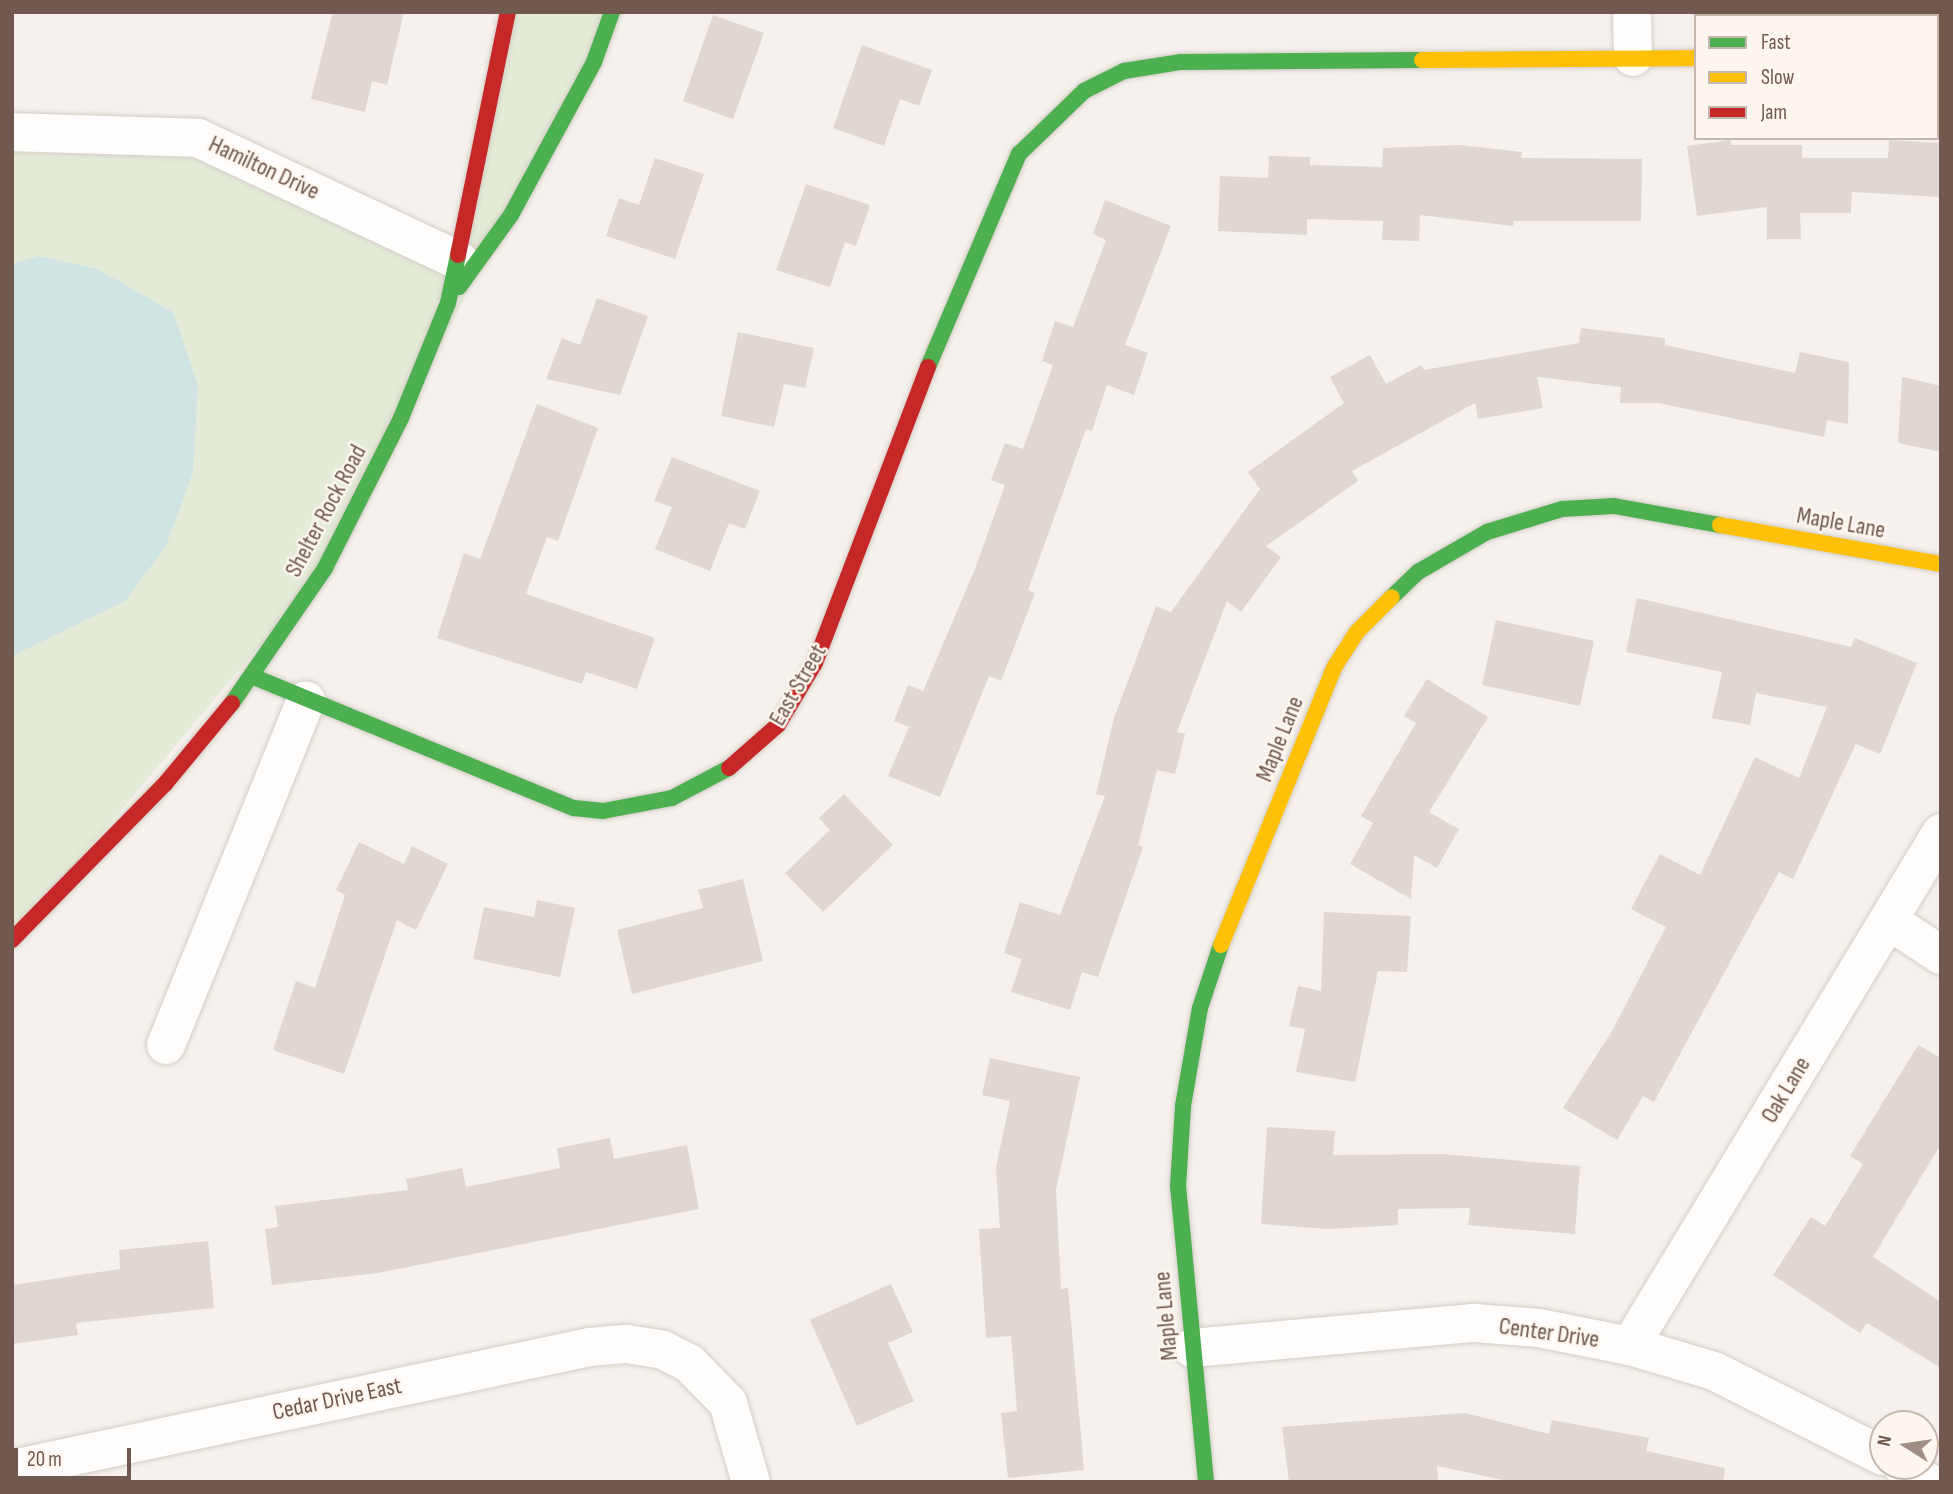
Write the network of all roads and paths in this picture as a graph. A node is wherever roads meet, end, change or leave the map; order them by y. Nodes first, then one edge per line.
1 (508, 12) edge
2 (612, 12) edge
3 (1632, 12) edge
4 (1633, 57) junction
5 (1694, 58) edge
6 (12, 132) edge
7 (459, 261) junction
8 (448, 303) junction
9 (1941, 565) edge
10 (254, 677) junction
11 (306, 700) junction
12 (1941, 833) edge
13 (1891, 922) junction
14 (12, 940) edge
15 (1941, 955) edge
16 (166, 1045) dead end
17 (1630, 1346) junction
18 (1192, 1348) junction
19 (1869, 1453) edge
20 (12, 1469) edge
21 (751, 1482) edge
22 (1206, 1482) edge

1 - 7 street, Shelter Rock Road
2 - 8 street
3 - 4 street
4 - 5 street
4 - 11 street, East Street
6 - 7 street, Hamilton Drive
7 - 8 street, Shelter Rock Road
8 - 10 street, Shelter Rock Road
9 - 18 street, Maple Lane
10 - 11 street, East Street
10 - 14 street, Shelter Rock Road
11 - 16 street
12 - 13 street, Oak Lane
13 - 15 street
13 - 17 street, Oak Lane
17 - 18 street, Center Drive
17 - 19 street, Center Drive
18 - 22 street, Maple Lane
20 - 21 street, Cedar Drive East

